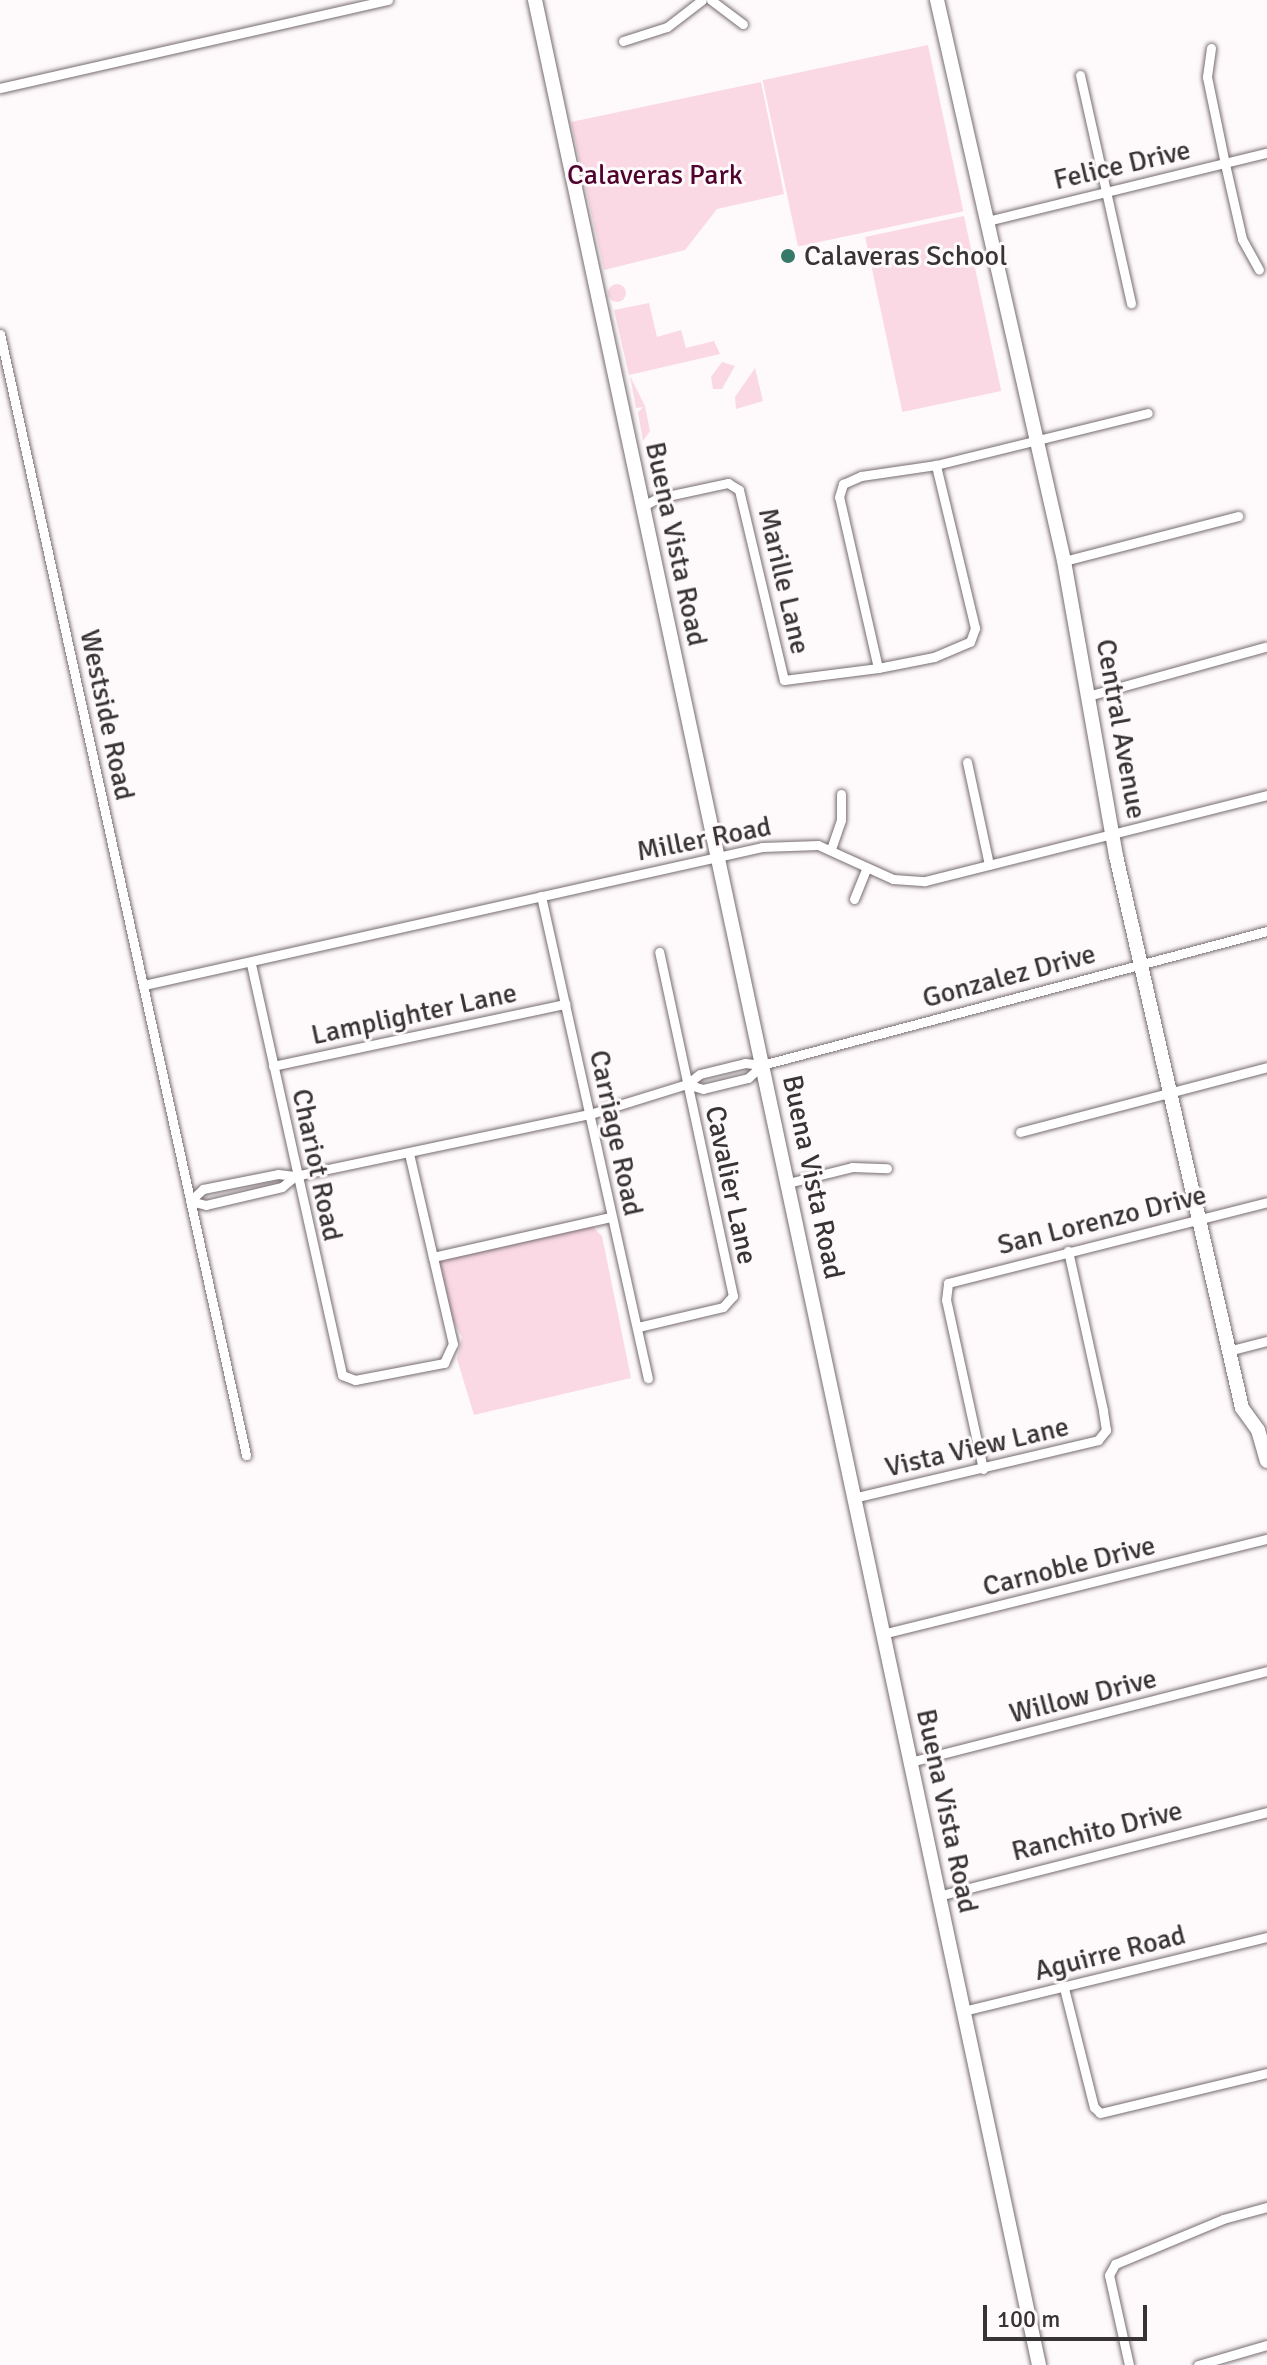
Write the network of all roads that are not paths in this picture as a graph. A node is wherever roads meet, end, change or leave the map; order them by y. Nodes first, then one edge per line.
1 (388, 0) edge
2 (535, 0) edge
3 (702, 0) edge
4 (711, 0) edge
5 (937, 0) edge
6 (743, 24) dead end
7 (623, 41) dead end
8 (1211, 48) dead end
9 (1080, 75) dead end
10 (0, 88) edge
11 (1267, 153) edge
12 (1225, 164) junction
13 (1108, 189) junction
14 (987, 221) junction
15 (1259, 270) dead end
16 (1131, 303) dead end
17 (0, 334) edge
18 (1148, 413) dead end
19 (1034, 441) junction
20 (936, 465) junction
21 (643, 506) junction
22 (1238, 516) dead end
23 (1064, 561) junction
24 (1265, 647) edge
25 (878, 668) junction
26 (1088, 696) junction
27 (967, 762) dead end
28 (841, 794) dead end
29 (1267, 795) edge
30 (1113, 833) junction
31 (831, 849) junction
32 (717, 855) junction
33 (989, 865) junction
34 (866, 869) junction
35 (541, 896) junction
36 (854, 899) dead end
37 (1267, 931) edge
38 (659, 952) dead end
39 (251, 964) junction
40 (1140, 964) junction
41 (144, 985) junction
42 (565, 1004) junction
43 (762, 1065) junction
44 (273, 1066) junction
45 (1267, 1067) edge
46 (687, 1084) junction
47 (1171, 1093) junction
48 (590, 1114) junction
49 (1020, 1132) dead end
50 (409, 1154) junction
51 (887, 1168) dead end
52 (295, 1176) junction
53 (788, 1183) junction
54 (190, 1201) junction
55 (1267, 1202) edge
56 (611, 1217) junction
57 (1198, 1219) junction
58 (1068, 1251) junction
59 (433, 1257) junction
60 (638, 1327) junction
61 (1267, 1341) edge
62 (1228, 1351) junction
63 (648, 1378) dead end
64 (246, 1455) dead end
65 (1267, 1461) edge
66 (983, 1469) junction
67 (853, 1498) junction
68 (1267, 1539) edge
69 (882, 1634) junction
70 (1267, 1671) edge
71 (910, 1762) junction
72 (1267, 1812) edge
73 (938, 1896) junction
74 (1267, 1937) edge
75 (1064, 1988) junction
76 (963, 2011) junction
77 (1267, 2073) edge
78 (1267, 2207) edge
79 (1267, 2345) edge
80 (1039, 2365) edge
81 (1129, 2365) edge
82 (1198, 2365) edge

1 - 10 street
2 - 21 street, Buena Vista Road
3 - 7 street
4 - 6 street
5 - 14 street, Central Avenue
8 - 12 street
9 - 13 street
11 - 12 street, Felice Drive
12 - 13 street, Felice Drive
12 - 15 street
13 - 14 street, Felice Drive
13 - 16 street
14 - 19 street, Central Avenue
17 - 41 street, Westside Road
18 - 19 street
19 - 20 street
19 - 23 street, Central Avenue
20 - 25 street, Marille Lane
20 - 25 street
21 - 25 street, Marille Lane
21 - 32 street, Buena Vista Road
22 - 23 street
23 - 26 street, Central Avenue
24 - 26 street
26 - 30 street, Central Avenue
27 - 33 street
28 - 31 street
29 - 30 street, Miller Road
30 - 33 street, Miller Road
30 - 40 street, Central Avenue
31 - 32 street, Miller Road
31 - 34 street, Miller Road
32 - 35 street, Miller Road
32 - 43 street, Buena Vista Road
33 - 34 street, Miller Road
34 - 36 street
35 - 39 street, Miller Road
35 - 42 street, Carriage Road
37 - 40 street, Gonzalez Drive
38 - 46 street, Cavalier Lane
39 - 41 street, Miller Road
39 - 44 street, Chariot Road
40 - 43 street, Gonzalez Drive
40 - 47 street, Central Avenue
41 - 54 street, Westside Road
42 - 44 street, Lamplighter Lane
42 - 48 street, Carriage Road
43 - 46 street
43 - 46 street
43 - 53 street, Buena Vista Road
44 - 52 street, Chariot Road
45 - 47 street
46 - 48 street
46 - 60 street, Cavalier Lane
47 - 49 street
47 - 57 street, Central Avenue
48 - 50 street
48 - 56 street, Carriage Road
50 - 52 street
50 - 59 street
51 - 53 street
52 - 54 street
52 - 54 street
52 - 59 street, Chariot Road
53 - 67 street, Buena Vista Road
54 - 64 street, Westside Road
55 - 57 street, San Lorenzo Drive
56 - 59 street
56 - 60 street, Carriage Road
57 - 58 street, San Lorenzo Drive
57 - 62 street, Central Avenue
58 - 66 street, San Lorenzo Drive
58 - 66 street, Vista View Lane
60 - 63 street, Carriage Road
61 - 62 street
62 - 65 street, Central Avenue
66 - 67 street, Vista View Lane
67 - 69 street, Buena Vista Road
68 - 69 street, Carnoble Drive
69 - 71 street, Buena Vista Road
70 - 71 street, Willow Drive
71 - 73 street, Buena Vista Road
72 - 73 street, Ranchito Drive
73 - 76 street, Buena Vista Road
74 - 75 street, Aguirre Road
75 - 76 street, Aguirre Road
75 - 77 street
76 - 80 street, Buena Vista Road
78 - 81 street
79 - 82 street

